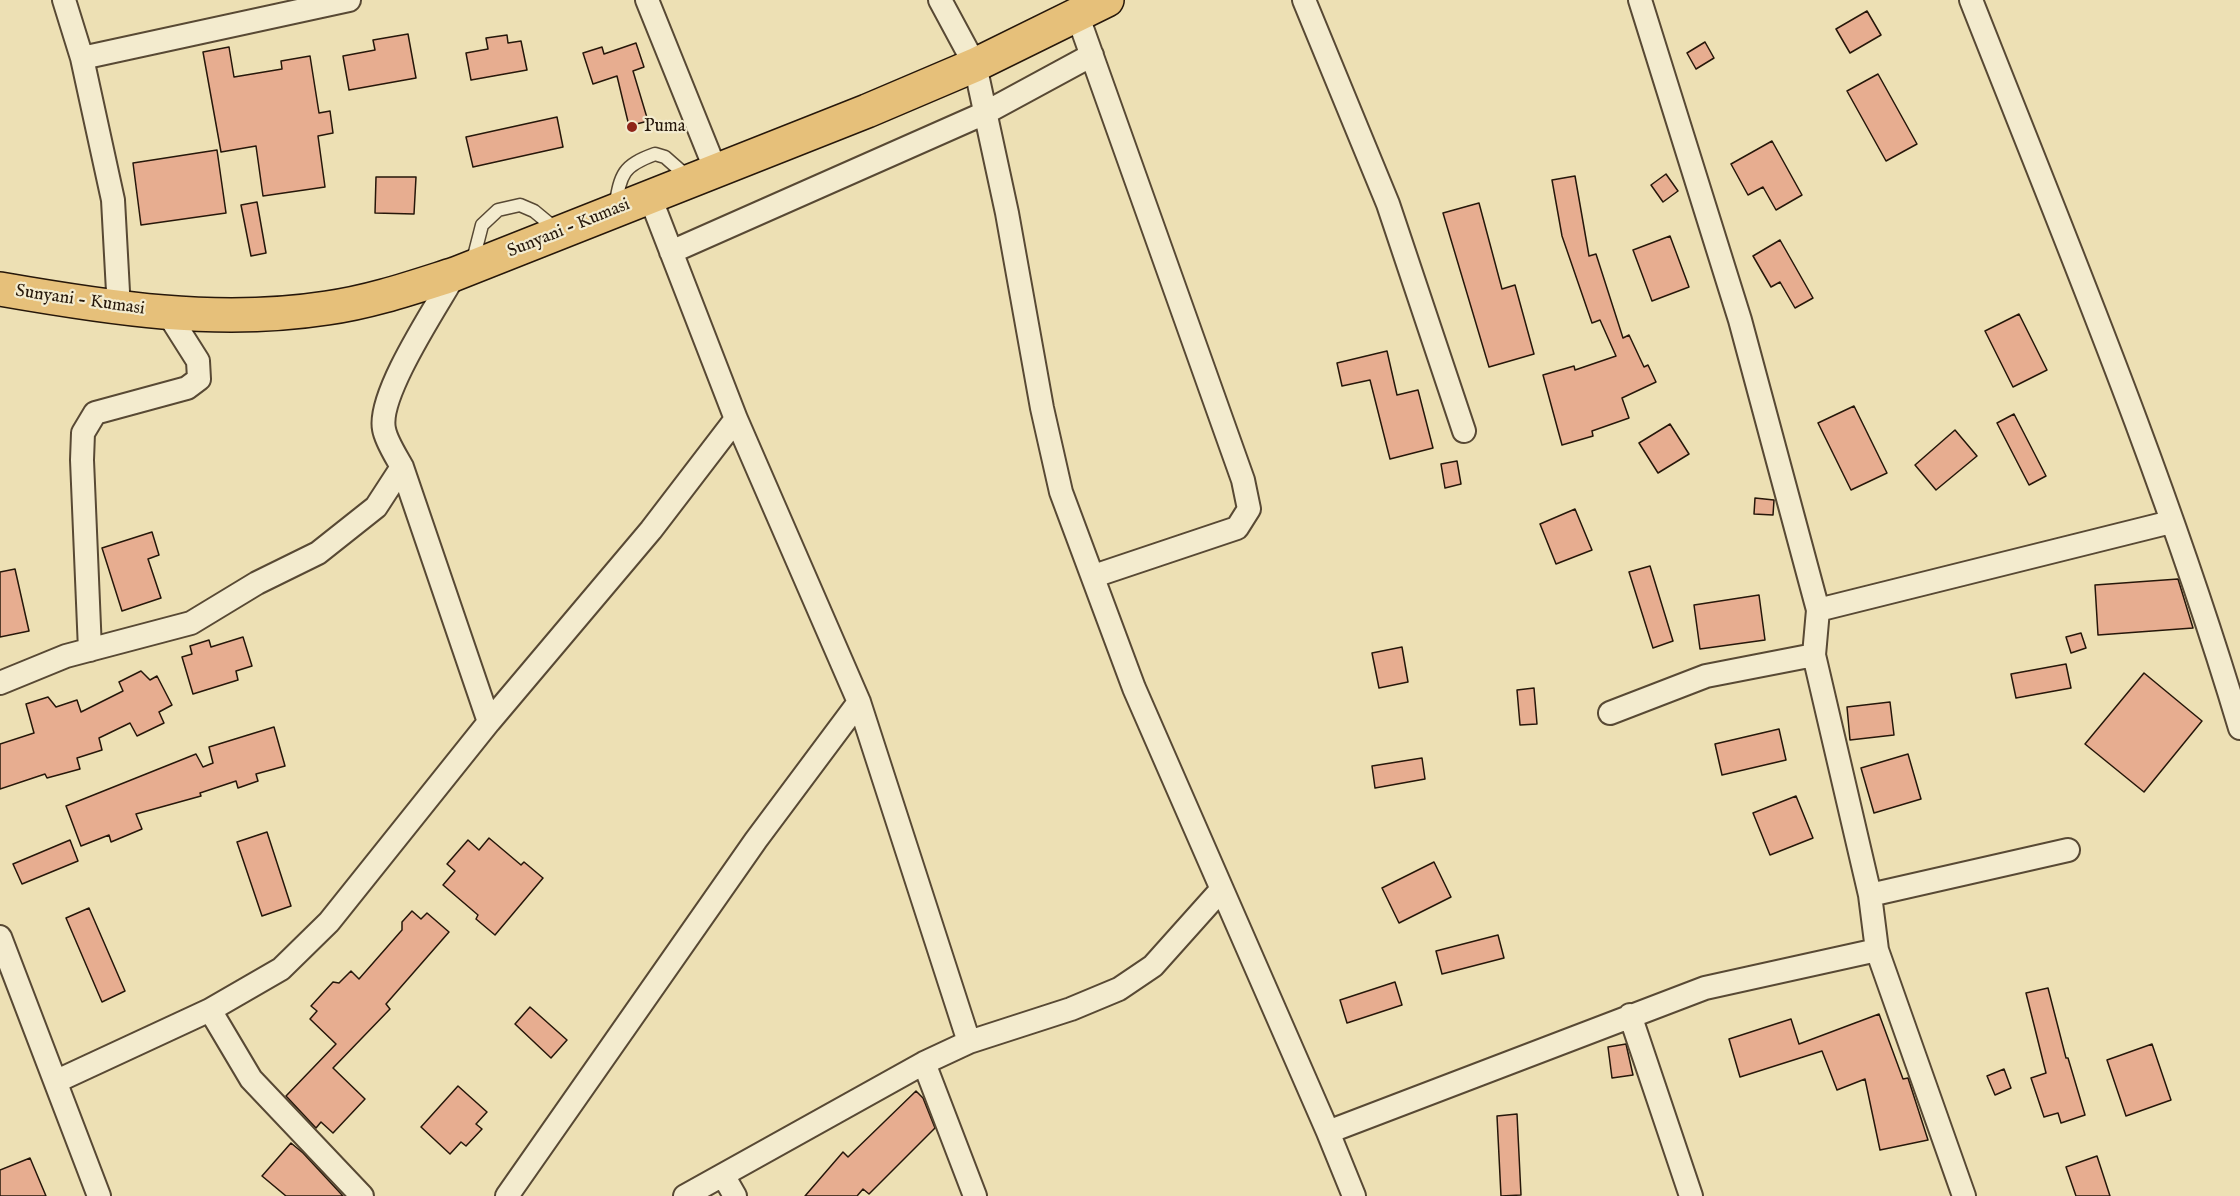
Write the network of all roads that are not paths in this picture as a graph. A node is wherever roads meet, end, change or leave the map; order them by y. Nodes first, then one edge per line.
1 (64, 0) edge
2 (349, 0) edge
3 (647, 0) edge
4 (940, 0) edge
5 (1107, 0) edge
6 (1304, 0) edge
7 (1640, 0) edge
8 (1971, 0) edge
9 (1077, 14) junction
10 (1092, 55) junction
11 (82, 58) junction
12 (975, 64) junction
13 (985, 113) junction
14 (704, 176) junction
15 (650, 197) junction
16 (614, 211) junction
17 (561, 232) junction
18 (671, 252) junction
19 (463, 271) junction
20 (0, 289) edge
21 (119, 310) junction
22 (167, 312) junction
23 (736, 419) junction
24 (1464, 431) dead end
25 (402, 467) junction
26 (2171, 522) junction
27 (1094, 576) junction
28 (1818, 609) junction
29 (90, 650) junction
30 (1814, 655) junction
31 (0, 683) edge
32 (859, 702) junction
33 (1610, 713) dead end
34 (489, 722) junction
35 (2240, 728) edge
36 (2068, 850) dead end
37 (1221, 890) junction
38 (1870, 895) junction
39 (0, 937) edge
40 (1877, 950) junction
41 (210, 1010) junction
42 (1630, 1015) junction
43 (969, 1042) junction
44 (924, 1063) junction
45 (57, 1081) junction
46 (1328, 1132) junction
47 (723, 1175) junction
48 (99, 1196) edge
49 (362, 1196) edge
50 (507, 1196) edge
51 (684, 1196) edge
52 (735, 1196) edge
53 (975, 1196) edge
54 (1354, 1196) edge
55 (1691, 1196) edge
56 (1964, 1196) edge

1 - 11 street
2 - 11 street
3 - 14 street
4 - 12 street
5 - 9 main road, Sunyani - Kumasi
6 - 24 street
7 - 28 street
8 - 26 street
9 - 10 street
9 - 12 main road, Sunyani - Kumasi
10 - 13 street
10 - 27 street
11 - 21 street
12 - 13 street
12 - 14 main road, Sunyani - Kumasi
13 - 18 street
13 - 27 street
14 - 15 main road, Sunyani - Kumasi
14 - 16 lane
15 - 16 main road, Sunyani - Kumasi
15 - 18 street
16 - 17 main road, Sunyani - Kumasi
17 - 19 main road, Sunyani - Kumasi
17 - 19 lane
18 - 23 street
19 - 22 main road, Sunyani - Kumasi
19 - 25 street
20 - 21 main road, Sunyani - Kumasi
21 - 22 main road, Sunyani - Kumasi
22 - 29 street
23 - 32 street
23 - 34 street
25 - 29 street
25 - 34 street
26 - 28 street
26 - 35 street
27 - 37 street
28 - 30 street
29 - 31 street
30 - 33 street
30 - 38 street
32 - 43 street
32 - 50 street
34 - 41 street
36 - 38 street
37 - 43 street
37 - 46 street
38 - 40 street
39 - 45 street
40 - 42 street
40 - 56 street
41 - 45 street
41 - 49 street
42 - 46 street
42 - 55 street
43 - 44 street
44 - 47 street
44 - 53 street
45 - 48 street
46 - 54 street
47 - 51 street
47 - 52 street

